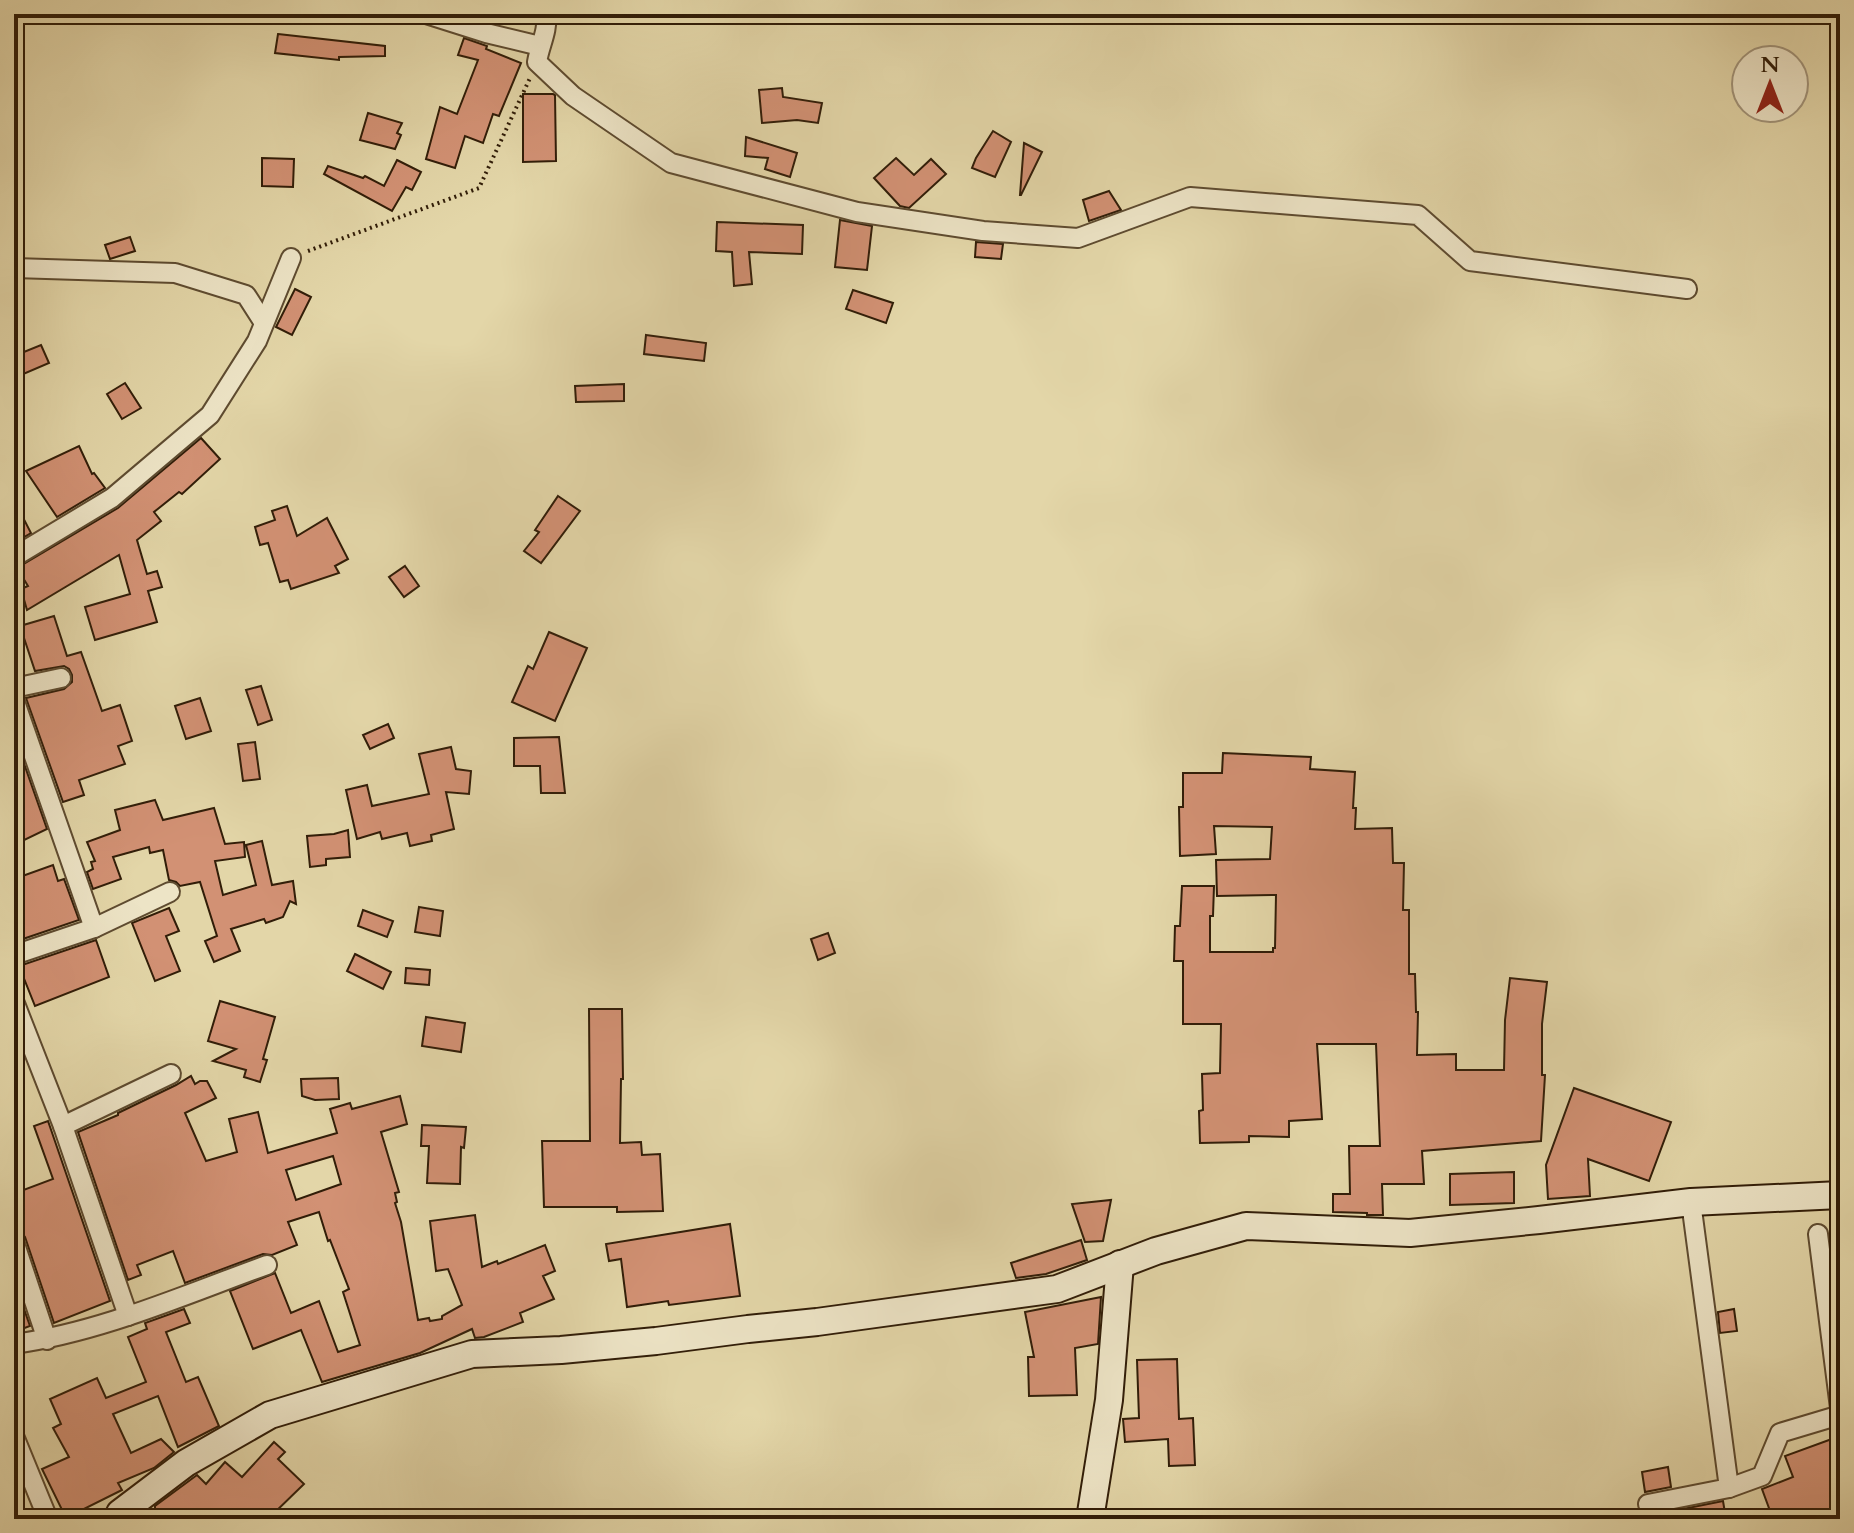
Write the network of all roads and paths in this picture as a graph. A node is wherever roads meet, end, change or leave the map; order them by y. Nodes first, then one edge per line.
1 (426, 14) edge
2 (546, 14) edge
3 (538, 54) junction
4 (291, 258) joint
5 (14, 268) edge
6 (1687, 289) dead end
7 (264, 323) junction
8 (14, 557) edge
9 (61, 678) dead end
10 (14, 688) edge
11 (14, 699) edge
12 (170, 892) dead end
13 (94, 928) junction
14 (14, 955) edge
15 (14, 1001) edge
16 (171, 1074) dead end
17 (63, 1126) junction
18 (1840, 1195) edge
19 (1691, 1202) junction
20 (1818, 1234) dead end
21 (14, 1241) edge
22 (1120, 1264) junction
23 (267, 1265) dead end
24 (128, 1316) junction
25 (47, 1340) junction
26 (14, 1344) edge
27 (1840, 1408) edge
28 (1840, 1415) edge
29 (14, 1436) edge
30 (1729, 1488) junction
31 (114, 1516) edge
32 (48, 1519) edge
33 (1090, 1519) edge
34 (1658, 1519) edge

1 - 3 street
2 - 3 street
3 - 4 path
3 - 6 street
4 - 7 street
5 - 7 street
7 - 8 street
9 - 10 street
11 - 13 street
12 - 13 street
13 - 14 street
15 - 17 street
16 - 17 street
17 - 24 street
18 - 19 street
19 - 22 street
19 - 30 street
20 - 27 street
21 - 25 street
22 - 31 street
22 - 33 street
23 - 24 street
24 - 25 street
25 - 26 street
28 - 30 street
29 - 32 street
30 - 34 street

